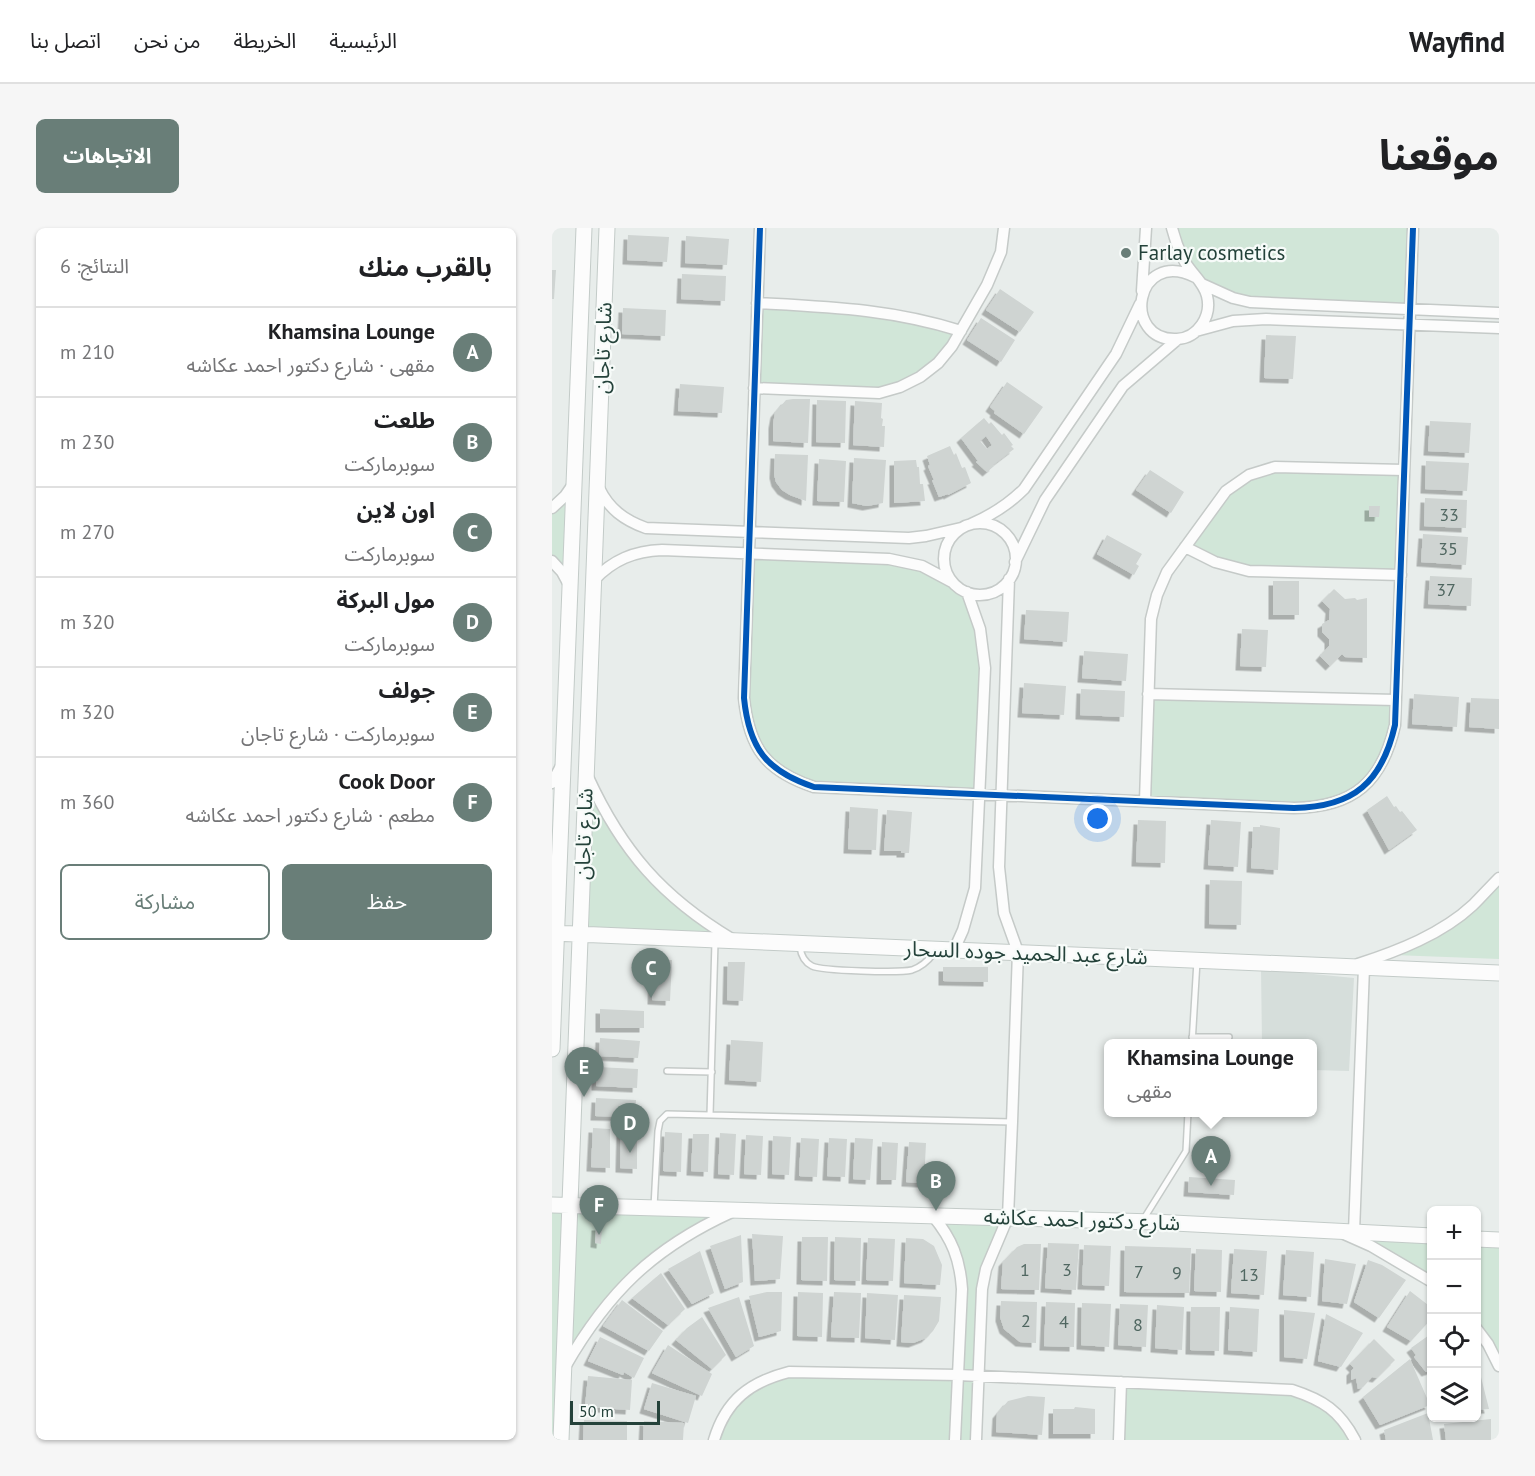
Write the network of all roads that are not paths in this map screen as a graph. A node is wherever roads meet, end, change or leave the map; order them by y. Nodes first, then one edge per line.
1 (584, 228) edge
2 (607, 228) edge
3 (760, 228) edge
4 (1004, 228) edge
5 (1146, 228) edge
6 (1172, 228) edge
7 (1413, 228) edge
8 (1198, 281) junction
9 (1141, 299) junction
10 (757, 303) junction
11 (1410, 310) junction
12 (1499, 314) edge
13 (580, 319) junction
14 (604, 320) junction
15 (1410, 326) junction
16 (1499, 328) edge
17 (962, 331) junction
18 (1197, 331) junction
19 (1178, 339) junction
20 (754, 388) junction
21 (1404, 470) junction
22 (574, 483) junction
23 (597, 484) junction
24 (552, 508) edge
25 (966, 526) junction
26 (749, 532) junction
27 (1185, 547) junction
28 (749, 554) junction
29 (552, 561) edge
30 (1015, 562) junction
31 (1401, 575) junction
32 (1009, 579) junction
33 (594, 580) junction
34 (952, 582) junction
35 (570, 587) junction
36 (967, 592) junction
37 (567, 669) junction
38 (590, 670) junction
39 (1148, 694) junction
40 (1396, 700) junction
41 (562, 763) junction
42 (586, 772) junction
43 (552, 783) edge
44 (979, 794) junction
45 (1001, 795) junction
46 (1144, 801) junction
47 (1499, 878) edge
48 (554, 933) edge
49 (580, 934) junction
50 (715, 940) junction
51 (735, 940) junction
52 (800, 943) junction
53 (937, 949) junction
54 (954, 950) junction
55 (1018, 952) junction
56 (1197, 960) junction
57 (1358, 967) junction
58 (1499, 973) edge
59 (1229, 1037) dead end
60 (1192, 1039) edge
61 (1204, 1039) edge
62 (552, 1049) edge
63 (667, 1071) dead end
64 (712, 1072) junction
65 (710, 1115) junction
66 (1188, 1117) edge
67 (1012, 1122) junction
68 (552, 1205) edge
69 (569, 1206) junction
70 (654, 1208) junction
71 (735, 1210) junction
72 (933, 1216) junction
73 (1008, 1217) junction
74 (1143, 1222) junction
75 (1336, 1230) junction
76 (1354, 1232) junction
77 (1427, 1236) edge
78 (1481, 1239) edge
79 (1499, 1240) edge
80 (1427, 1280) edge
81 (1481, 1335) edge
82 (1499, 1366) edge
83 (563, 1370) junction
84 (958, 1375) junction
85 (978, 1376) junction
86 (1121, 1382) junction
87 (557, 1404) edge
88 (561, 1440) edge
89 (714, 1440) edge
90 (955, 1440) edge
91 (976, 1440) edge
92 (1119, 1440) edge
93 (1355, 1440) edge

1 - 13 street, شارع تاجان
2 - 14 street, شارع تاجان
3 - 10 street
4 - 17 street
5 - 9 street
6 - 8 street
7 - 11 street
8 - 9 street
8 - 11 street
8 - 18 street
9 - 19 street
9 - 25 street
10 - 17 street
10 - 20 street
11 - 12 street
11 - 15 street
13 - 14 street
13 - 22 street, شارع تاجان
14 - 23 street, شارع تاجان
15 - 16 street
15 - 18 street
15 - 21 street
17 - 20 street
18 - 19 street
19 - 30 street
20 - 26 street
21 - 27 street
21 - 31 street
22 - 24 street
22 - 35 street, شارع تاجان
23 - 26 street
23 - 33 street, شارع تاجان
25 - 26 street
25 - 30 street
25 - 34 street
26 - 28 street
27 - 31 street
27 - 39 street
28 - 33 street
28 - 34 street
28 - 44 street
29 - 35 street
30 - 32 street
31 - 40 street
32 - 36 street
32 - 45 street
33 - 38 street, شارع تاجان
34 - 36 street
35 - 37 street, شارع تاجان
36 - 44 street
37 - 38 street
37 - 41 street, شارع تاجان
38 - 42 street, شارع تاجان
39 - 40 street
39 - 46 street
40 - 46 street
41 - 43 street
41 - 48 street, شارع تاجان
42 - 49 street, شارع تاجان
42 - 51 street
44 - 45 street
44 - 54 street
45 - 46 street
45 - 55 street
47 - 57 street
48 - 49 street, شارع عبد الحميد جوده السحار
48 - 62 street, شارع تاجان
49 - 50 street, شارع عبد الحميد جوده السحار
49 - 69 street, شارع تاجان
50 - 51 street, شارع عبد الحميد جوده السحار
50 - 64 lane
51 - 52 street, شارع عبد الحميد جوده السحار
52 - 53 street, شارع عبد الحميد جوده السحار
52 - 53 lane
53 - 54 street, شارع عبد الحميد جوده السحار
54 - 55 street, شارع عبد الحميد جوده السحار
55 - 56 street, شارع عبد الحميد جوده السحار
55 - 67 street
56 - 57 street, شارع عبد الحميد جوده السحار
56 - 60 lane
57 - 58 street, شارع عبد الحميد جوده السحار
57 - 76 street
59 - 61 lane
63 - 64 lane
64 - 65 lane
65 - 67 lane
65 - 70 lane
66 - 74 lane
67 - 73 street
68 - 69 street, شارع دكتور احمد عكاشه
69 - 70 street, شارع دكتور احمد عكاشه
69 - 83 street, شارع تاجان
70 - 71 street, شارع دكتور احمد عكاشه
71 - 72 street, شارع دكتور احمد عكاشه
71 - 83 street
72 - 73 street, شارع دكتور احمد عكاشه
72 - 84 street
73 - 74 street, شارع دكتور احمد عكاشه
73 - 85 street
74 - 75 street, شارع دكتور احمد عكاشه
75 - 76 street, شارع دكتور احمد عكاشه
75 - 80 street
76 - 77 street, شارع دكتور احمد عكاشه
78 - 79 street
81 - 82 street
83 - 87 street, شارع تاجان
84 - 85 street
84 - 89 street
84 - 90 street
85 - 86 street
85 - 91 street
86 - 92 street
86 - 93 street
87 - 88 street, شارع تاجان

